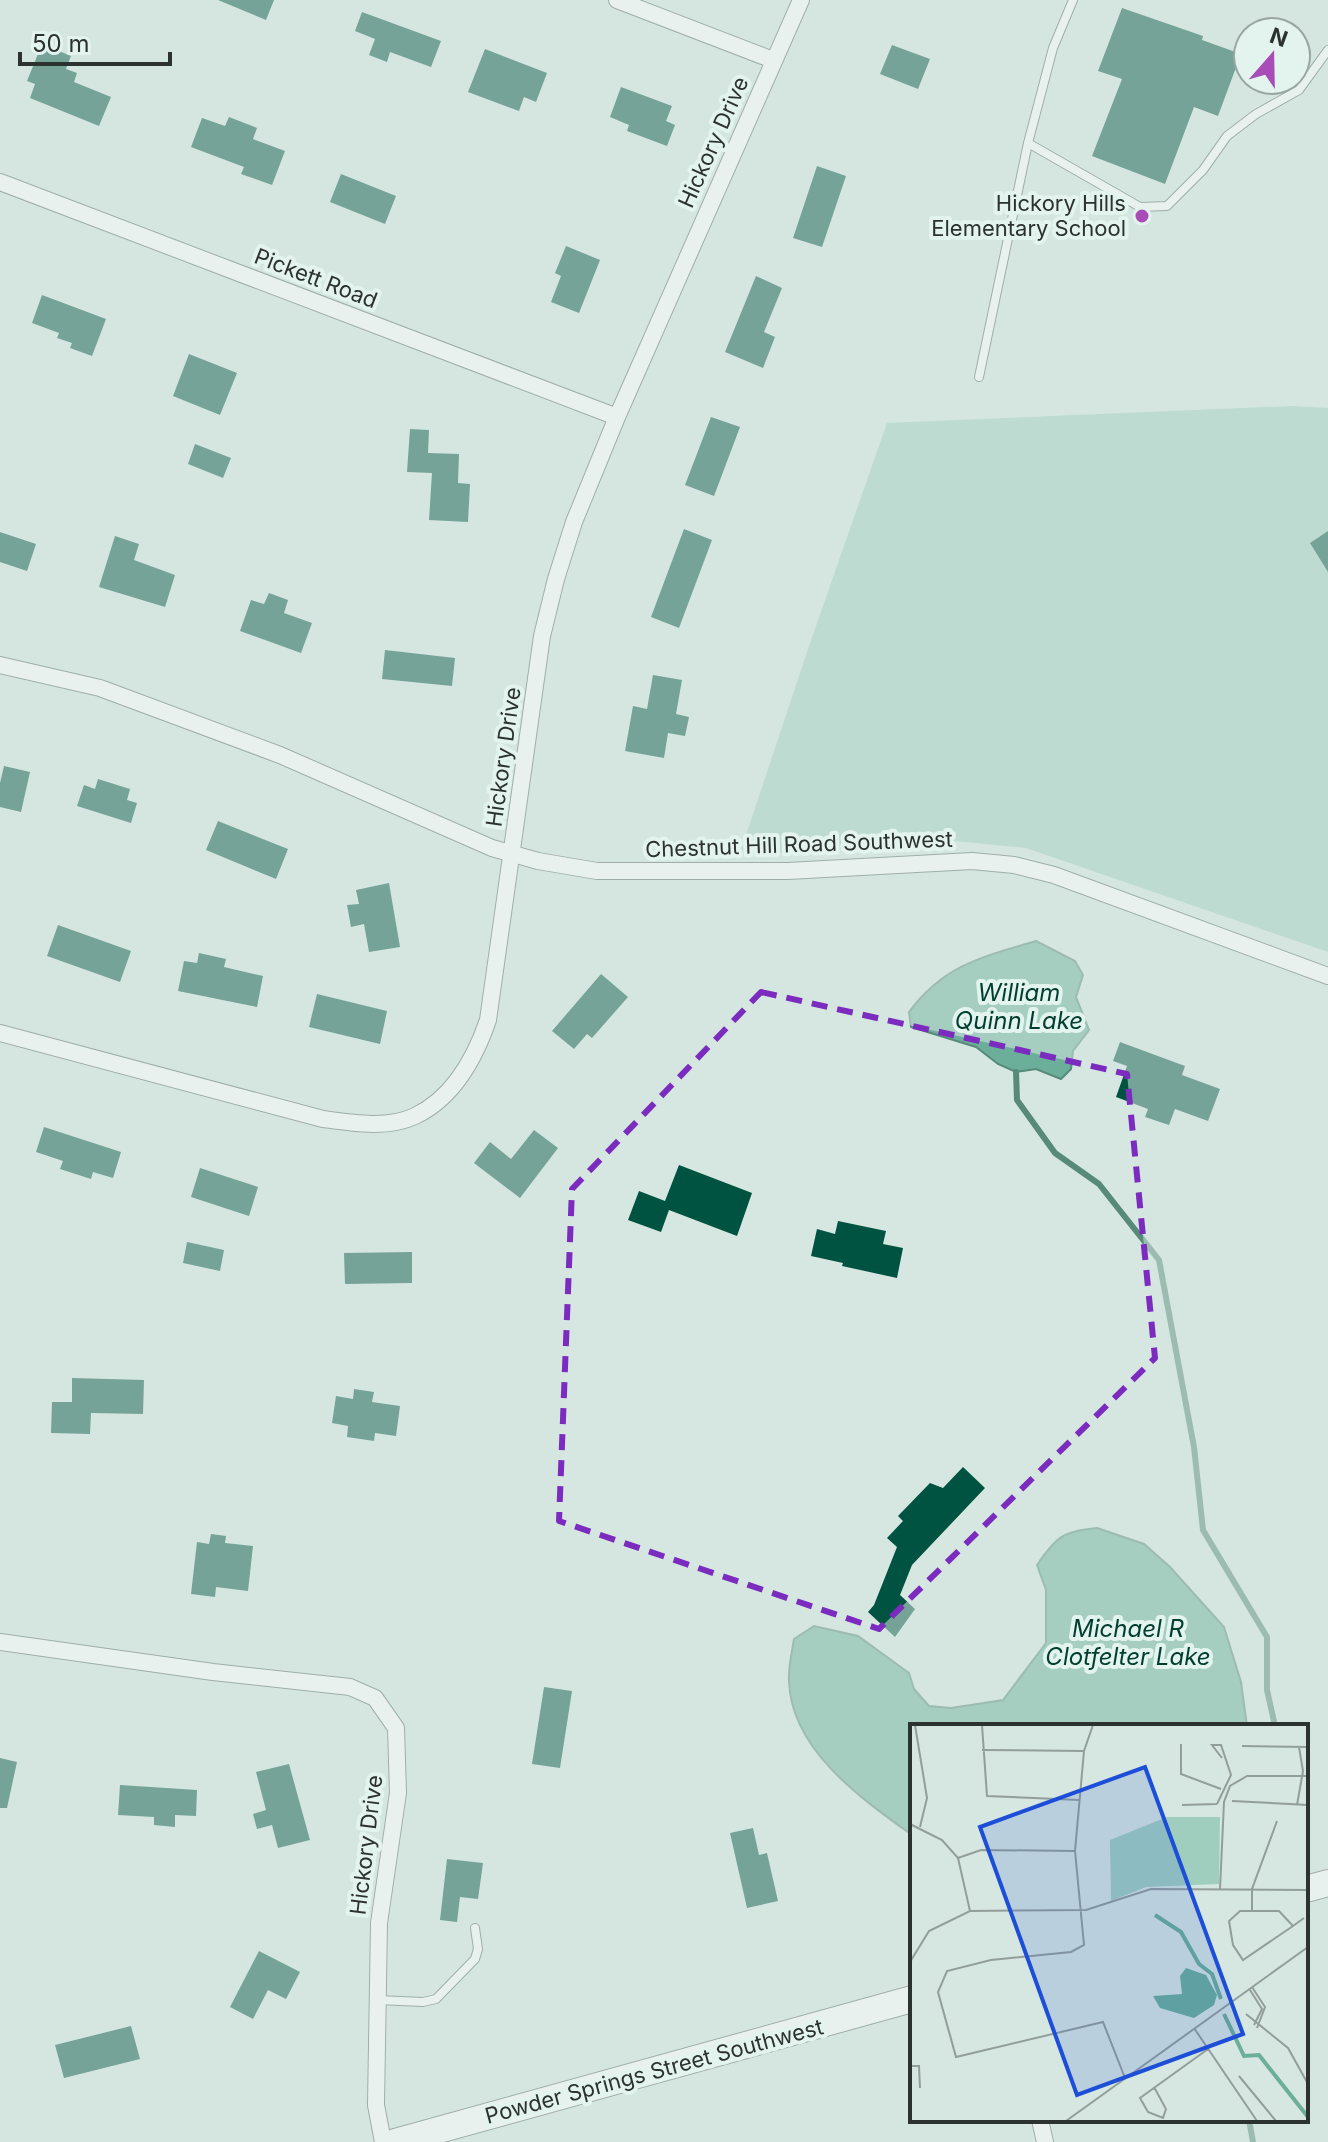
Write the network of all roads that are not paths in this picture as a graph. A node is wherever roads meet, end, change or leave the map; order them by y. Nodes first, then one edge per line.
1 (617, 0) edge
2 (801, 0) edge
3 (1073, 0) edge
4 (1328, 50) edge
5 (773, 60) junction
6 (1028, 143) junction
7 (0, 182) edge
8 (979, 377) dead end
9 (617, 417) junction
10 (0, 665) edge
11 (511, 854) junction
12 (1328, 976) edge
13 (0, 1033) edge
14 (0, 1642) edge
15 (1328, 1883) edge
16 (1308, 1888) edge
17 (475, 1928) dead end
18 (376, 1999) junction
19 (910, 2000) edge
20 (1040, 2122) edge
21 (383, 2142) edge
22 (395, 2142) edge
23 (1045, 2142) edge

1 - 5 street
2 - 5 street, Hickory Drive
3 - 6 lane
4 - 6 lane
5 - 9 street, Hickory Drive
6 - 8 lane
7 - 9 street, Pickett Road
9 - 11 street, Hickory Drive
10 - 11 street, Chestnut Hill Road Southwest
11 - 12 street, Chestnut Hill Road Southwest
11 - 13 street, Hickory Drive
14 - 18 street, Hickory Drive
15 - 16 main road
17 - 18 lane
18 - 21 street, Hickory Drive
19 - 22 main road, Powder Springs Street Southwest
20 - 23 street

